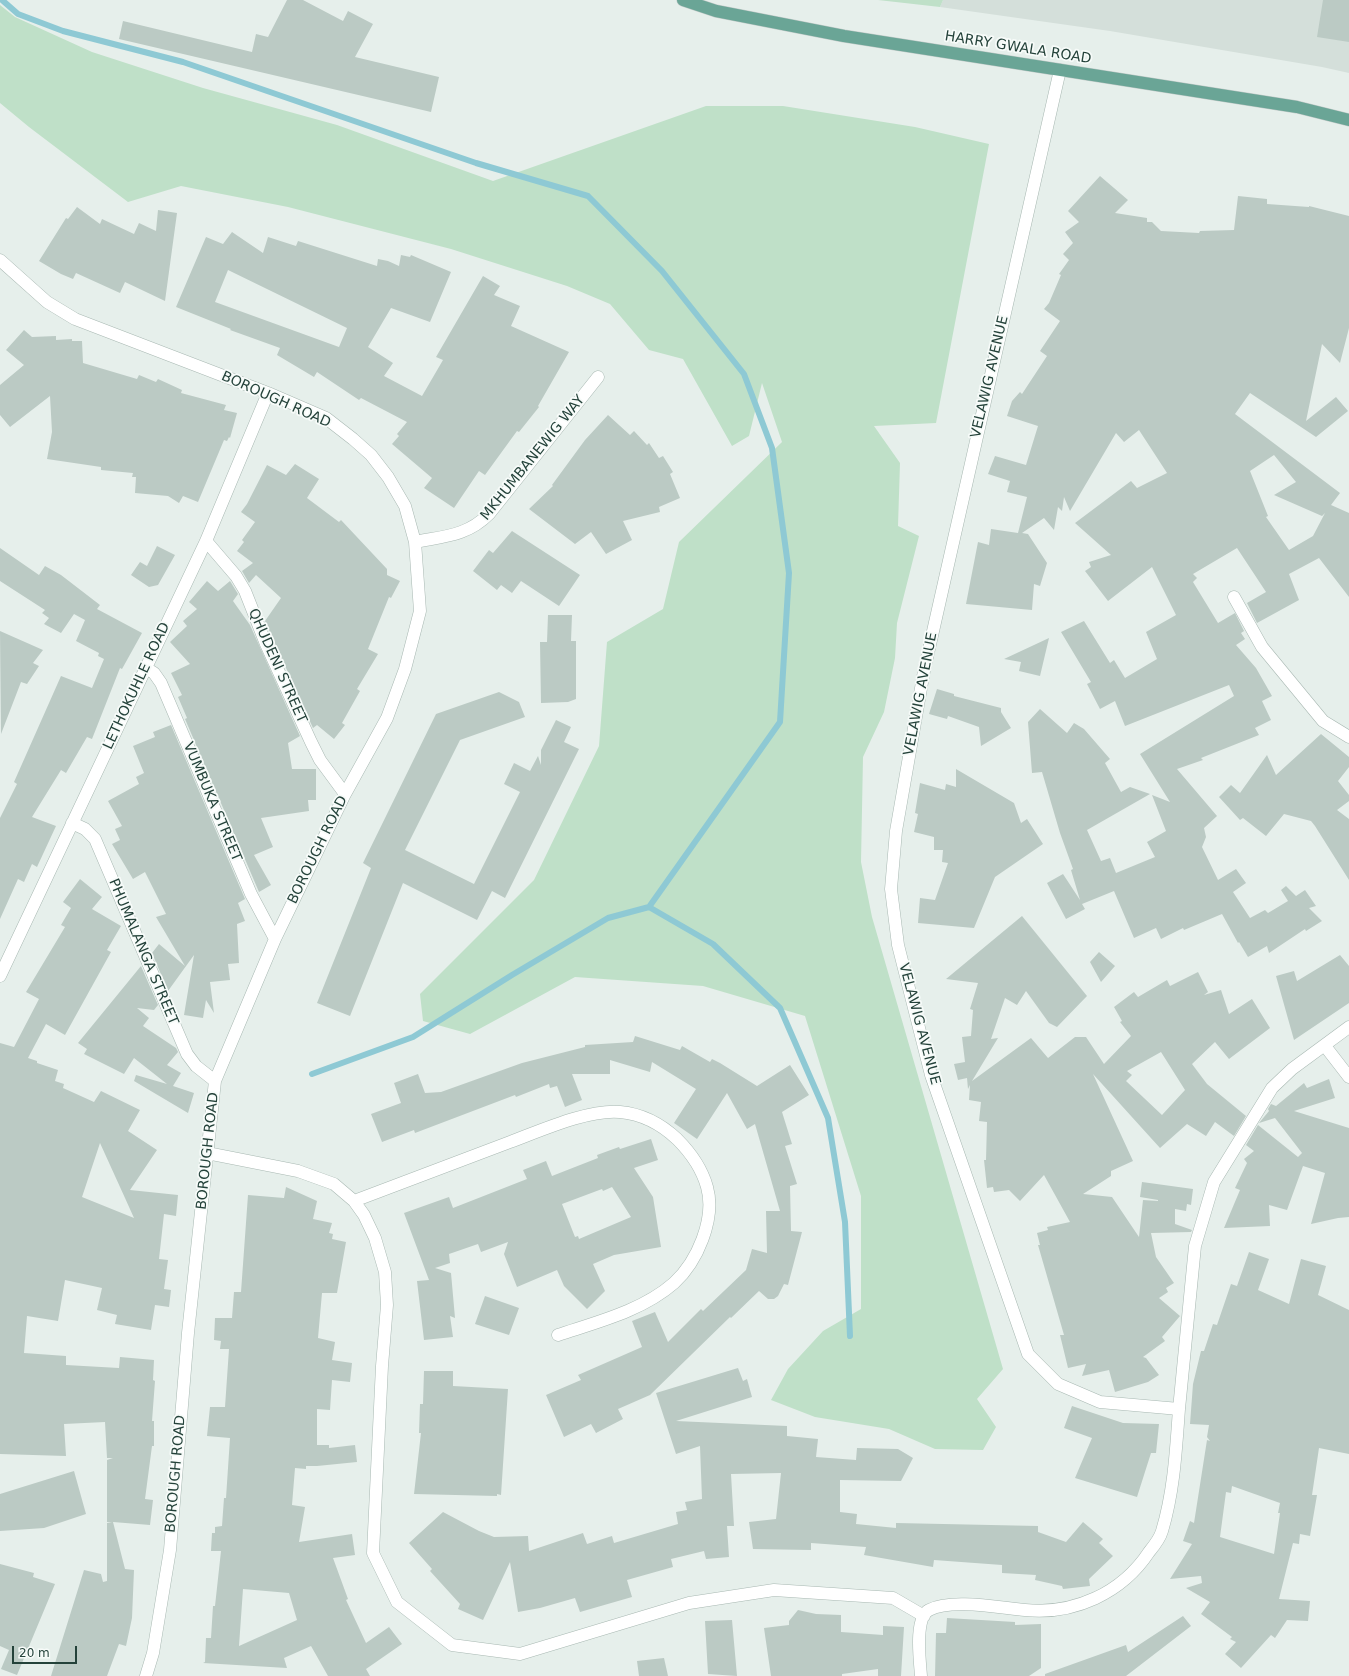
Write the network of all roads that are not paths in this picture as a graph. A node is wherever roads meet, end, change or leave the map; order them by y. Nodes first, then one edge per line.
1 (683, 0) edge
2 (1060, 70) junction
3 (1349, 120) edge
4 (0, 260) edge
5 (598, 377) dead end
6 (268, 393) junction
7 (206, 540) junction
8 (415, 542) junction
9 (1234, 597) dead end
10 (146, 668) junction
11 (1349, 737) edge
12 (345, 794) junction
13 (72, 823) junction
14 (275, 939) junction
15 (0, 976) edge
16 (1349, 1027) edge
17 (1325, 1046) junction
18 (1349, 1077) edge
19 (215, 1082) junction
20 (207, 1153) junction
21 (354, 1201) junction
22 (558, 1335) dead end
23 (1179, 1409) junction
24 (924, 1616) junction
25 (146, 1676) edge
26 (921, 1676) edge

1 - 2 main road, HARRY GWALA ROAD
2 - 3 main road, HARRY GWALA ROAD
2 - 23 street, VELAWIG AVENUE
4 - 6 street, BOROUGH ROAD
5 - 8 street, MKHUMBANEWIG WAY
6 - 7 street, LETHOKUHLE ROAD
6 - 8 street, BOROUGH ROAD
7 - 10 street, LETHOKUHLE ROAD
7 - 12 street, QHUDENI STREET
8 - 12 street, BOROUGH ROAD
9 - 11 street
10 - 13 street, LETHOKUHLE ROAD
10 - 14 street, VUMBUKA STREET
12 - 14 street, BOROUGH ROAD
13 - 15 street, LETHOKUHLE ROAD
13 - 19 street, PHUMALANGA STREET
14 - 19 street, BOROUGH ROAD
16 - 17 street
17 - 18 street
17 - 23 street
19 - 20 street, BOROUGH ROAD
20 - 21 street
20 - 25 street, BOROUGH ROAD
21 - 22 street
21 - 24 street
23 - 24 street
24 - 26 street

